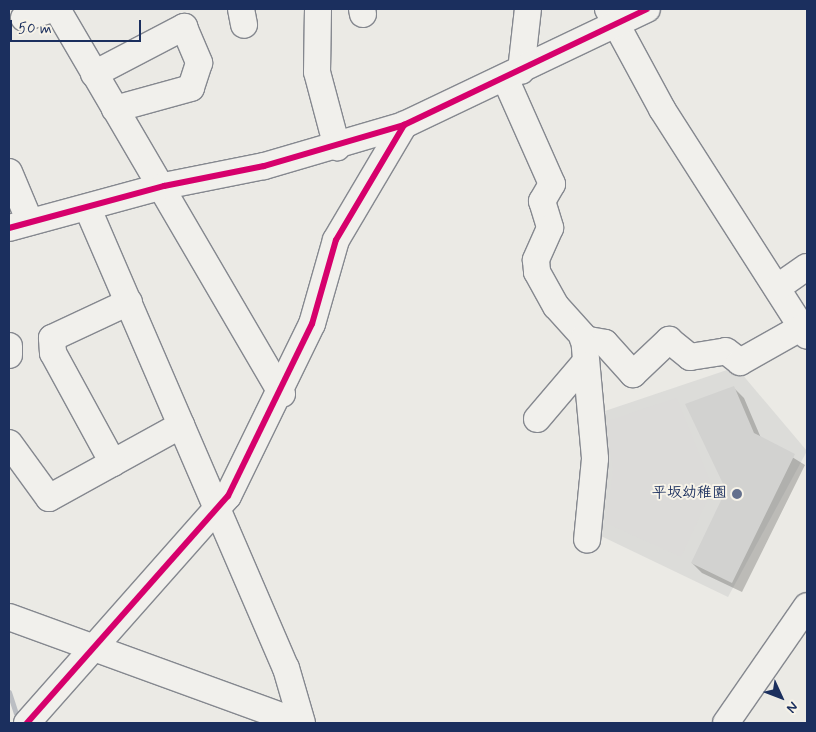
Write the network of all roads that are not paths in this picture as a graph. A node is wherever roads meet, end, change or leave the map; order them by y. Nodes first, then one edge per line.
1 (52, 9) edge
2 (57, 9) edge
3 (318, 9) edge
4 (528, 9) edge
5 (647, 9) edge
6 (24, 18) dead end
7 (611, 18) edge
8 (94, 74) junction
9 (513, 75) junction
10 (115, 108) junction
11 (404, 126) junction
12 (337, 147) junction
13 (9, 172) edge
14 (164, 186) junction
15 (88, 209) junction
16 (19, 225) edge
17 (807, 267) edge
18 (778, 287) junction
19 (129, 302) junction
20 (805, 332) edge
21 (9, 346) edge
22 (583, 352) junction
23 (9, 356) edge
24 (282, 394) junction
25 (537, 419) dead end
26 (181, 425) junction
27 (9, 443) edge
28 (112, 463) junction
29 (216, 512) junction
30 (587, 540) dead end
31 (807, 606) edge
32 (9, 617) edge
33 (91, 647) junction
34 (295, 722) edge
35 (27, 723) edge
36 (726, 723) edge

1 - 6 street
2 - 8 street
3 - 12 street
4 - 9 street
5 - 7 street
7 - 9 street
7 - 18 street
8 - 10 street
8 - 10 street
9 - 11 street
9 - 22 street
10 - 14 street
11 - 12 street
11 - 24 street
12 - 14 street
13 - 16 street
14 - 15 street
14 - 24 street
15 - 16 street
15 - 19 street
17 - 18 street
18 - 20 street
19 - 26 street
19 - 28 street
20 - 22 street
21 - 23 street
22 - 25 street
22 - 30 street
24 - 29 street
26 - 28 street
26 - 29 street
27 - 28 street
29 - 33 street
29 - 34 street
31 - 36 street
32 - 33 street
33 - 34 street
33 - 35 street

